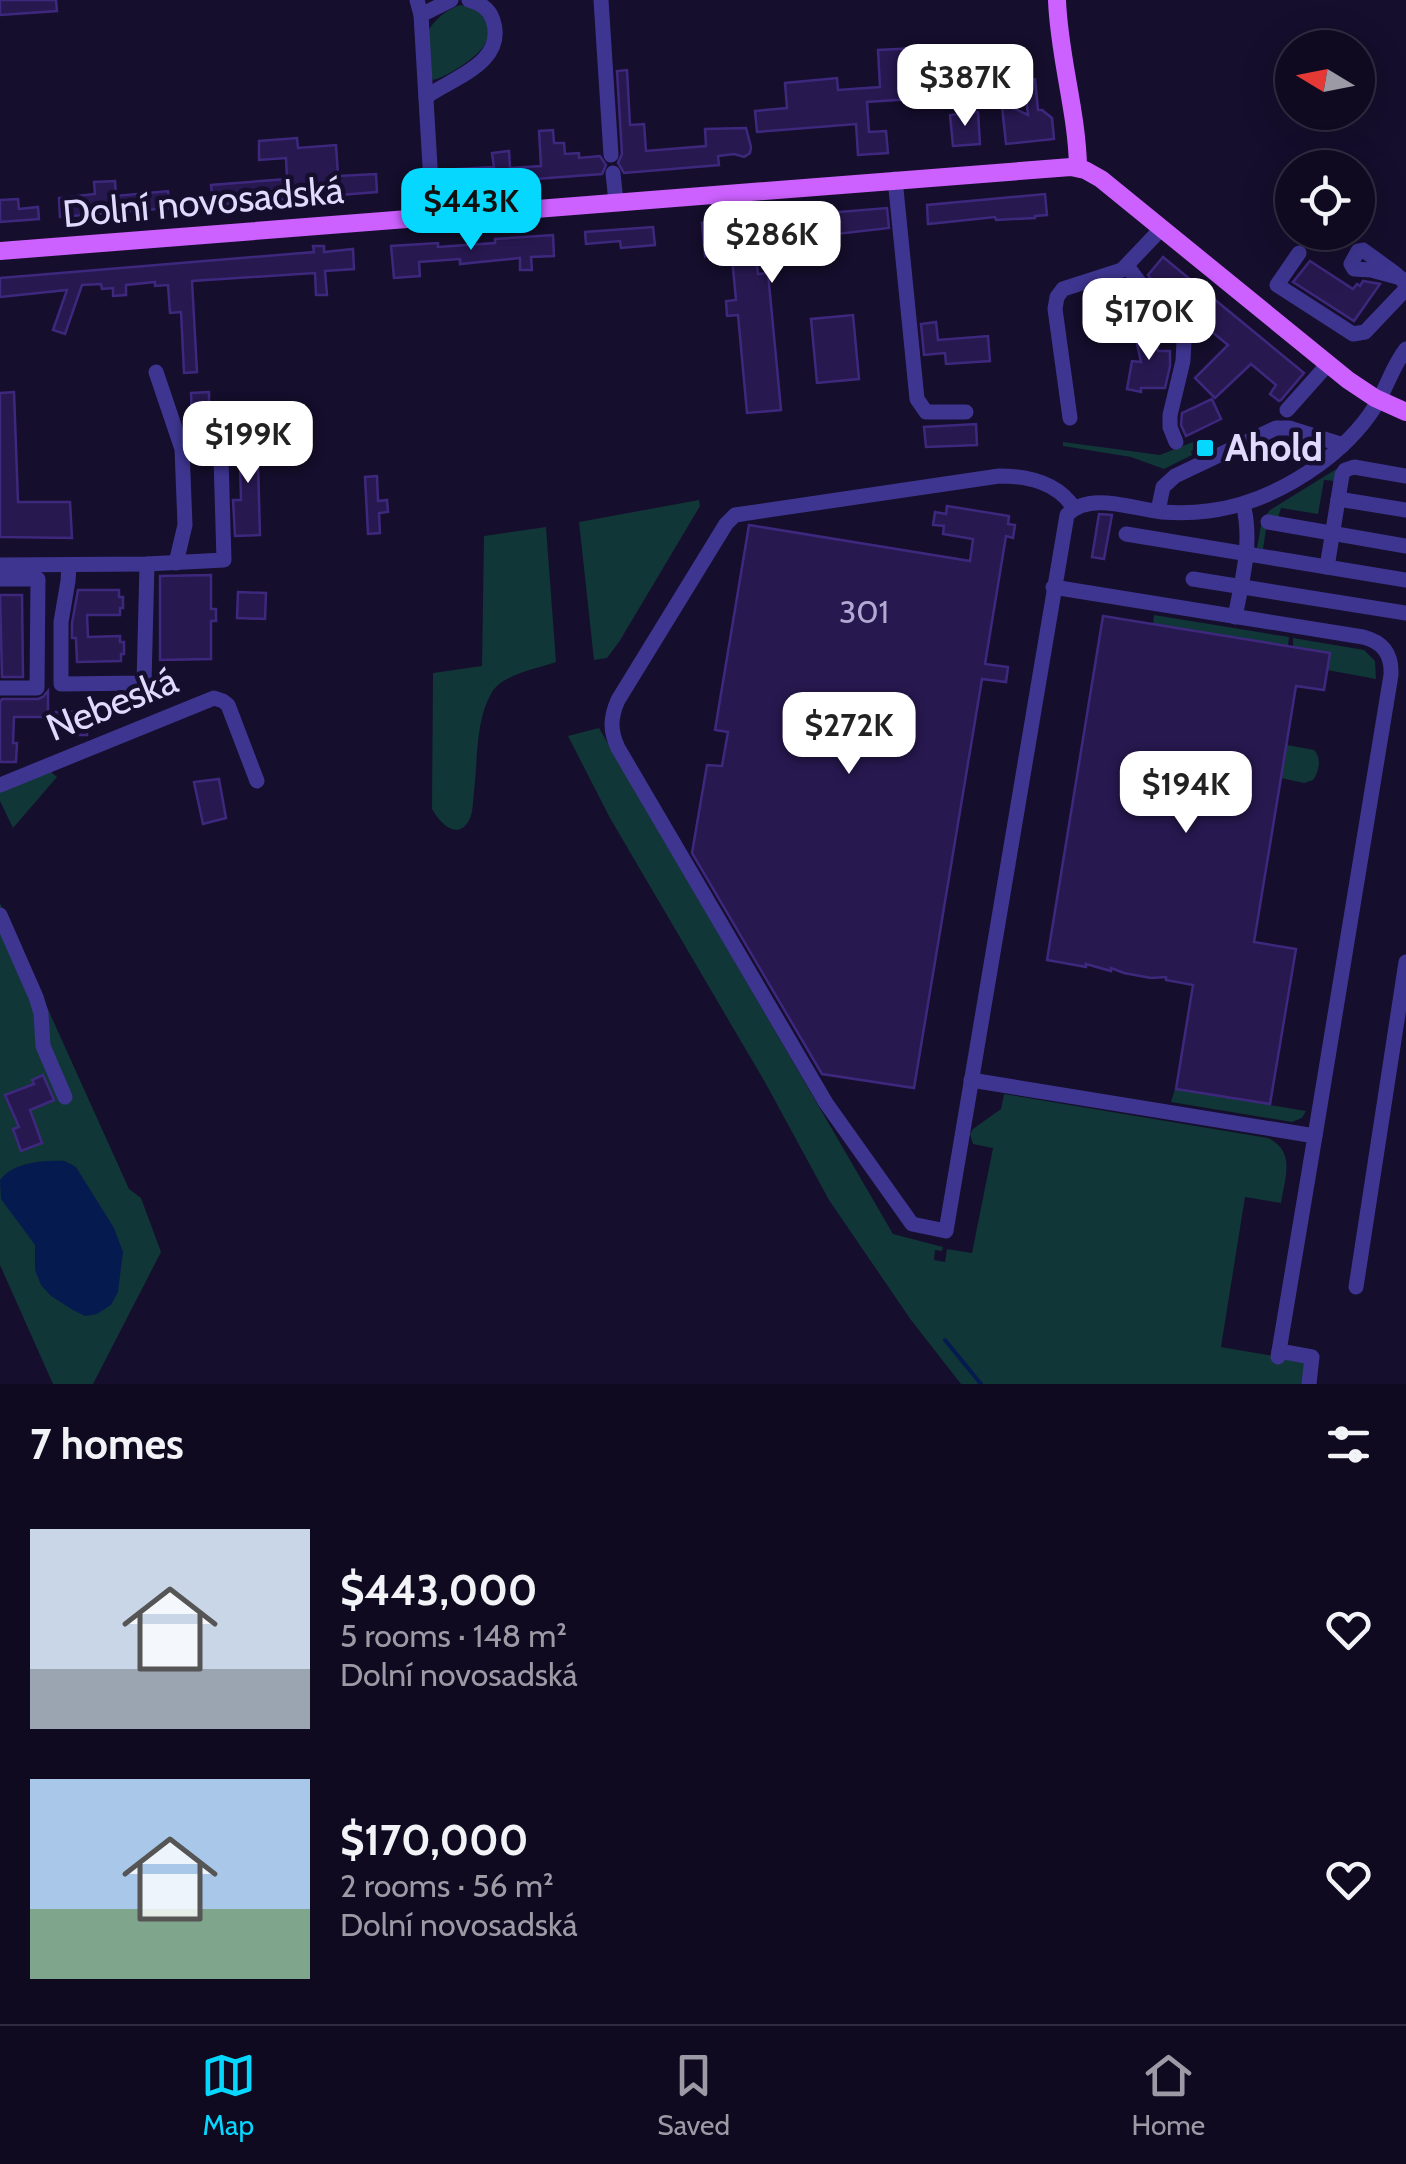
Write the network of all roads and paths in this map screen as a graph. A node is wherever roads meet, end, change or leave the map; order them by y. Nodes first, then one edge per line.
1 (452, 0) edge
2 (469, 0) edge
3 (601, 0) edge
4 (1057, 0) edge
5 (419, 8) edge
6 (426, 98) junction
7 (612, 154) dead end
8 (1078, 168) junction
9 (613, 173) dead end
10 (896, 179) junction
11 (616, 202) junction
12 (433, 216) junction
13 (1162, 229) junction
14 (0, 252) edge
15 (1300, 253) dead end
16 (1128, 266) junction
17 (1404, 283) edge
18 (1406, 349) edge
19 (1328, 364) junction
20 (156, 372) dead end
21 (1379, 400) junction
22 (1287, 410) dead end
23 (966, 412) dead end
24 (1406, 412) edge
25 (1070, 418) dead end
26 (220, 424) dead end
27 (1176, 442) dead end
28 (1342, 446) junction
29 (1406, 476) edge
30 (1338, 498) junction
31 (1243, 504) junction
32 (1074, 508) junction
33 (1406, 510) edge
34 (1158, 511) junction
35 (1268, 522) dead end
36 (1126, 534) dead end
37 (1332, 534) junction
38 (1406, 546) edge
39 (1246, 554) junction
40 (176, 563) junction
41 (69, 564) junction
42 (147, 564) junction
43 (0, 565) edge
44 (1327, 567) junction
45 (0, 579) edge
46 (1194, 579) dead end
47 (1406, 580) edge
48 (1053, 587) junction
49 (1241, 587) junction
50 (1406, 614) edge
51 (1236, 618) junction
52 (0, 688) edge
53 (256, 781) dead end
54 (0, 785) edge
55 (0, 915) edge
56 (1405, 968) edge
57 (971, 1080) junction
58 (65, 1096) dead end
59 (1314, 1136) junction
60 (1356, 1286) dead end
61 (1309, 1384) edge

1 - 5 street
2 - 6 street
3 - 7 street
4 - 8 main road
5 - 6 street
6 - 12 street
8 - 10 main road, Dolní novosadská
8 - 13 main road
9 - 11 street
10 - 11 main road, Dolní novosadská
10 - 23 street
11 - 12 main road, Dolní novosadská
12 - 14 main road, Dolní novosadská
13 - 16 street
13 - 19 main road
15 - 17 street
16 - 25 street
16 - 27 street
18 - 21 street
19 - 21 main road
19 - 22 street
20 - 40 street
21 - 24 main road
21 - 28 street
26 - 40 street
28 - 31 street
28 - 34 street
29 - 30 street
30 - 33 street
30 - 37 street
31 - 34 street
31 - 39 street
32 - 34 street
32 - 48 street
32 - 57 street
35 - 37 street
36 - 39 street
37 - 38 street
37 - 44 street
39 - 44 street
39 - 49 street
40 - 42 street
41 - 42 street
41 - 42 street
41 - 43 street
44 - 47 street
45 - 52 street
46 - 49 street
48 - 51 street
48 - 57 street
49 - 50 street
49 - 51 street
51 - 59 street
53 - 54 street, Nebeská
55 - 58 street
56 - 60 street
57 - 59 street
59 - 61 street

